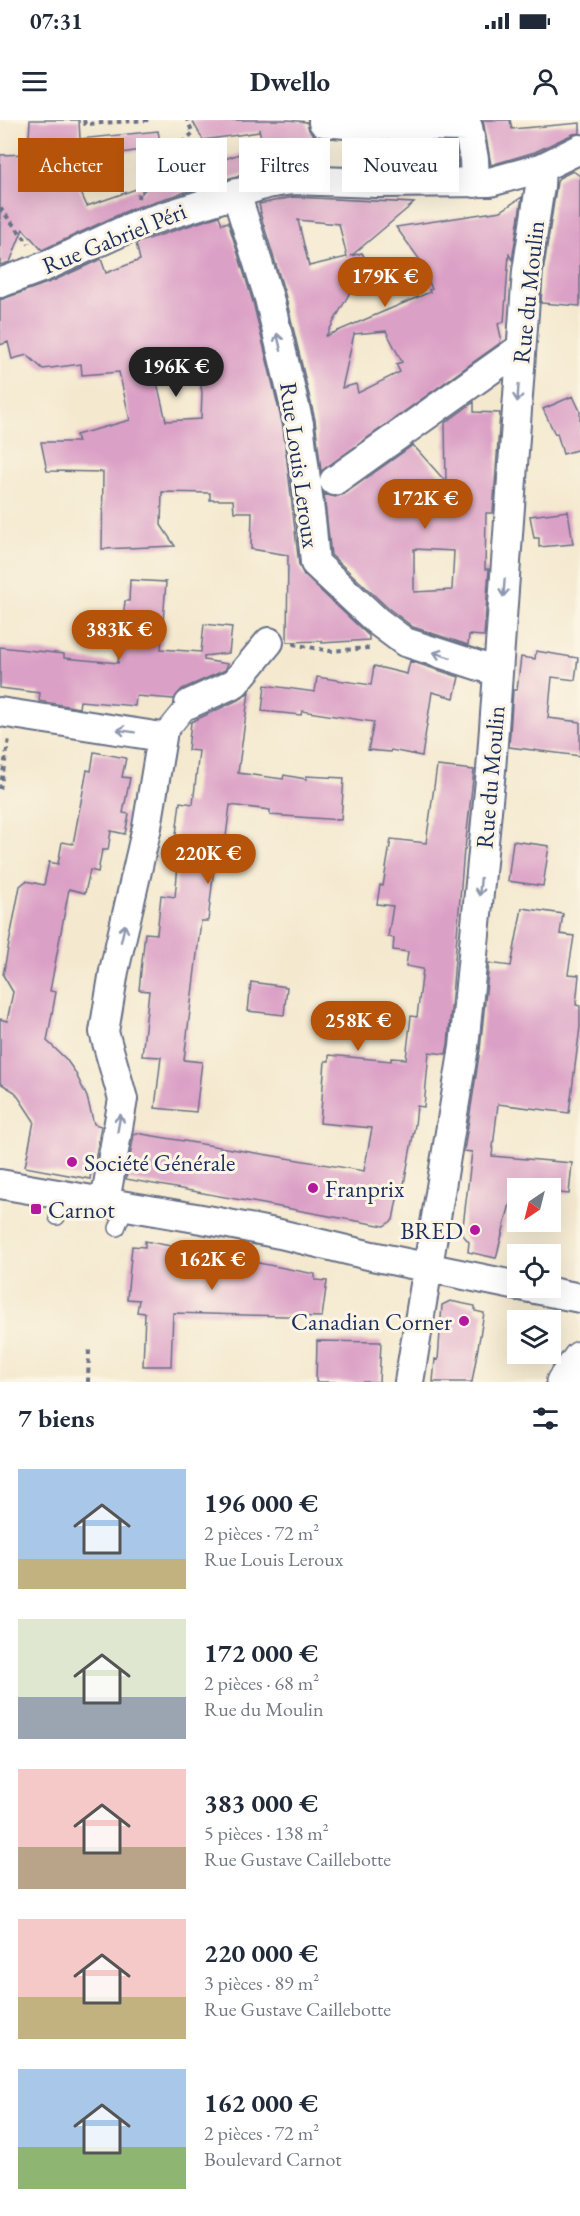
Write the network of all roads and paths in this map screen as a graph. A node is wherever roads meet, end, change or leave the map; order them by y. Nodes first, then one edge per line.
1 (84, 120) edge
2 (149, 120) edge
3 (187, 120) edge
4 (323, 120) edge
5 (580, 149) edge
6 (541, 168) junction
7 (475, 183) junction
8 (236, 193) junction
9 (0, 208) edge
10 (136, 225) junction
11 (46, 266) junction
12 (0, 283) edge
13 (521, 348) junction
14 (334, 481) dead end
15 (398, 637) junction
16 (269, 642) joint
17 (498, 672) junction
18 (189, 704) joint
19 (7, 713) edge
20 (162, 737) junction
21 (0, 789) edge
22 (1, 1190) edge
23 (116, 1212) junction
24 (428, 1268) junction
25 (507, 1284) edge
26 (561, 1294) edge
27 (580, 1298) edge
28 (89, 1349) dead end
29 (580, 1358) edge
30 (88, 1382) edge
31 (409, 1382) edge
32 (563, 1382) edge

1 - 2 path
3 - 10 path
4 - 7 street
5 - 6 street, Rue Gabriel Péri
6 - 7 street, Rue Gabriel Péri
6 - 13 street, Rue du Moulin
7 - 8 street, Rue Gabriel Péri
8 - 10 street, Rue Gabriel Péri
15 -> 8 street, Rue Louis Leroux
9 - 11 path
10 - 11 street, Rue Gabriel Péri
11 - 12 street, Rue Gabriel Péri
13 - 14 street
13 -> 17 street, Rue du Moulin
15 - 16 path
17 -> 15 street, Rue Louis Leroux
16 - 18 street
17 -> 24 street, Rue du Moulin
18 - 20 street
20 -> 19 street
19 - 21 path
23 -> 20 street
22 - 23 street
23 - 24 street
24 - 25 street
24 - 31 street, Rue du Moulin
26 - 27 street
28 - 30 path
29 - 32 street

